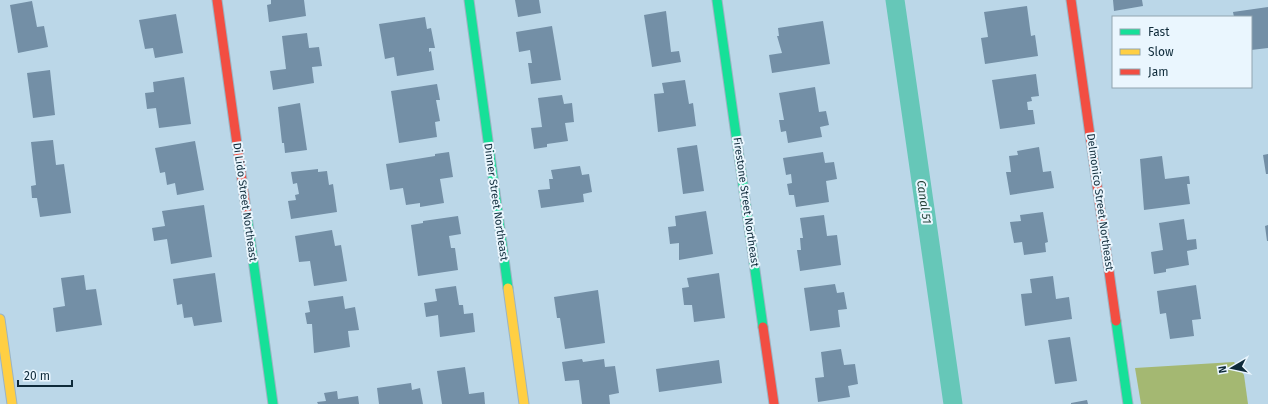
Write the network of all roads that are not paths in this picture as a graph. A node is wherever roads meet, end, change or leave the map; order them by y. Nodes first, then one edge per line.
1 (217, 0) edge
2 (469, 0) edge
3 (717, 0) edge
4 (1071, 0) edge
5 (0, 319) edge
6 (12, 404) edge
7 (273, 404) edge
8 (524, 404) edge
9 (774, 404) edge
10 (1128, 404) edge

1 - 7 street, Di Lido Street Northeast
2 - 8 street, Dinner Street Northeast
3 - 9 street, Firestone Street Northeast
4 - 10 street, Delmonico Street Northeast
5 - 6 street

